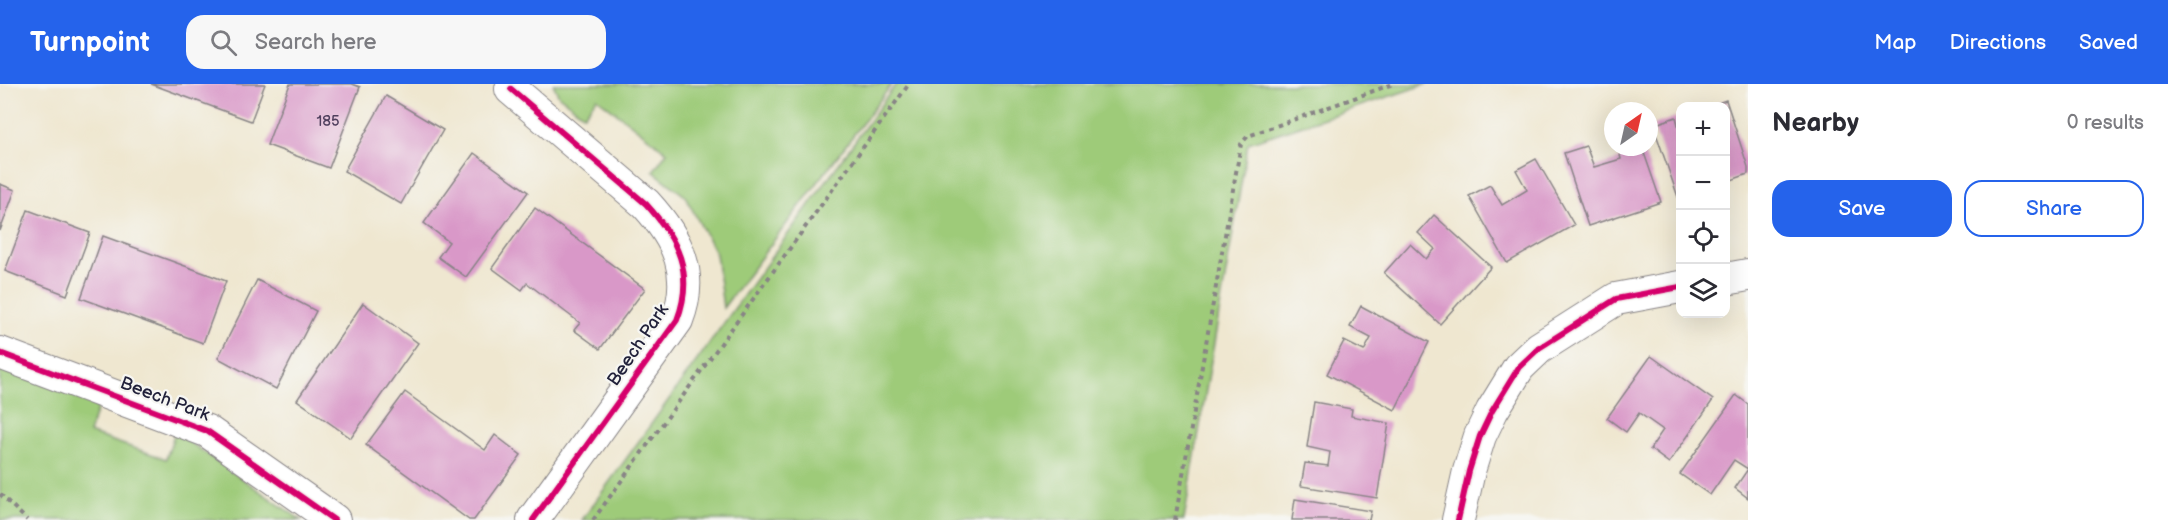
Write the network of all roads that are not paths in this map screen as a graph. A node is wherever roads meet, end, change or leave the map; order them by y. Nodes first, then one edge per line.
1 (509, 86) edge
2 (1748, 275) edge
3 (1730, 278) edge
4 (1676, 288) edge
5 (0, 353) edge
6 (334, 520) edge
7 (533, 520) edge
8 (1458, 520) edge

1 - 7 street, Beech Park
2 - 3 street
4 - 8 street
5 - 6 street, Beech Park

